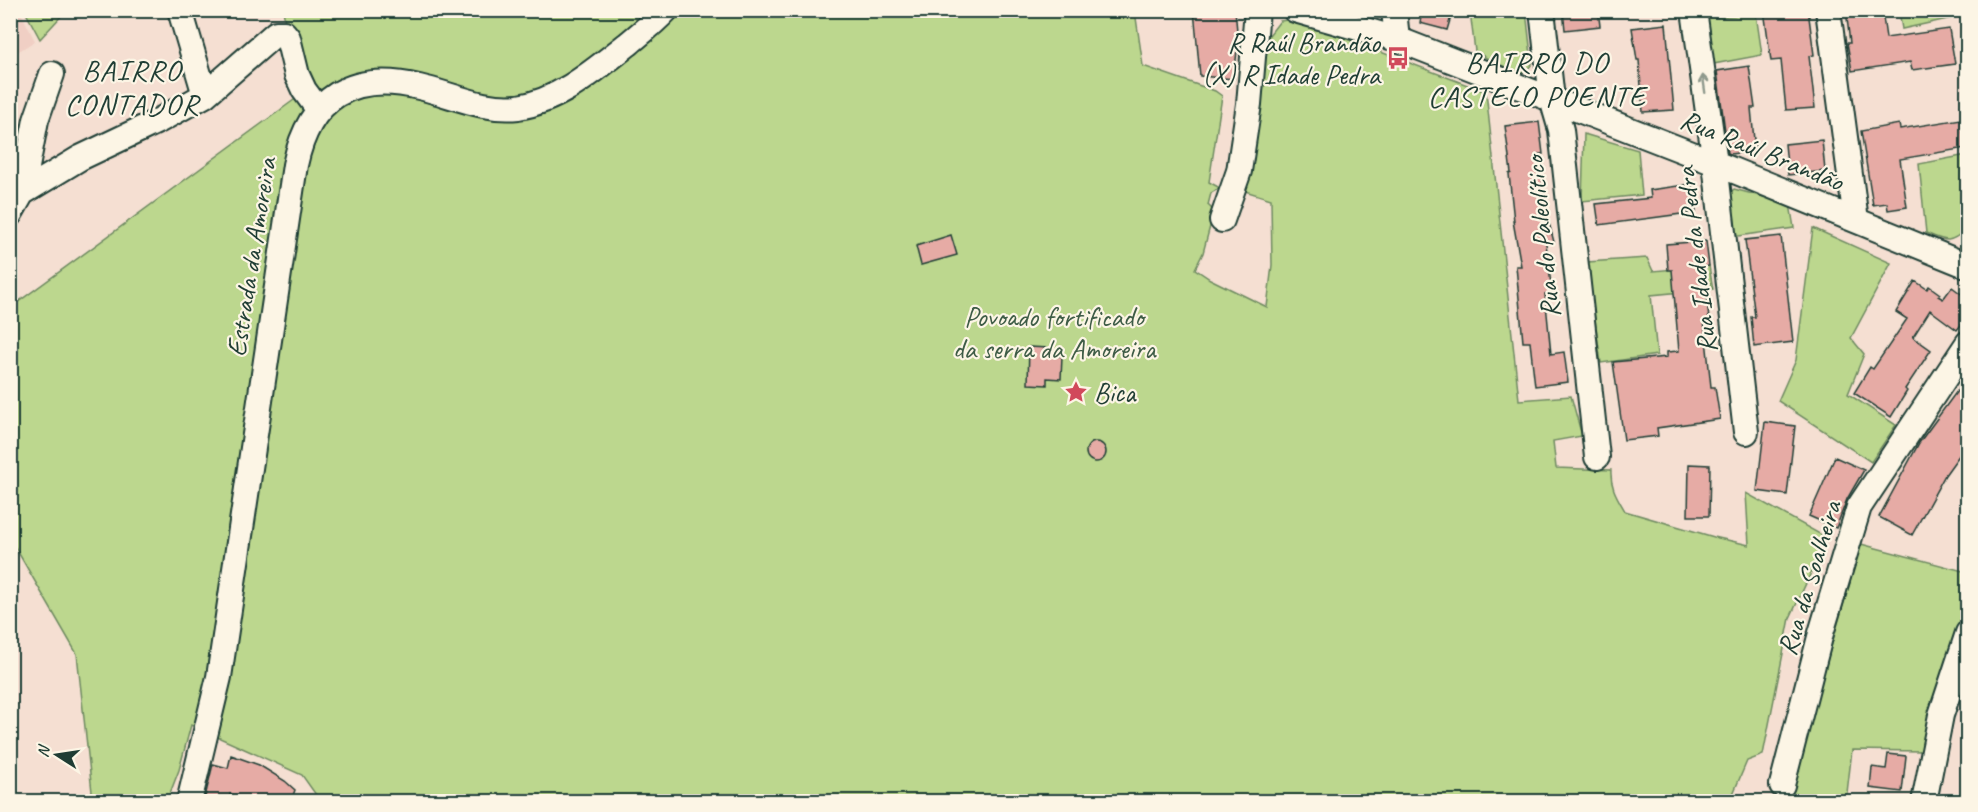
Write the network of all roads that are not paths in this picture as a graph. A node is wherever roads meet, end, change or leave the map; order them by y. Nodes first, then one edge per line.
1 (180, 10) edge
2 (666, 10) edge
3 (1257, 10) edge
4 (1295, 10) edge
5 (1394, 10) edge
6 (1542, 10) edge
7 (1694, 10) edge
8 (1828, 10) edge
9 (1396, 39) junction
10 (52, 74) dead end
11 (205, 95) junction
12 (1552, 99) junction
13 (318, 109) junction
14 (1715, 163) junction
15 (22, 193) junction
16 (10, 214) edge
17 (1856, 219) junction
18 (1222, 220) dead end
19 (1964, 259) edge
20 (1968, 343) edge
21 (1746, 432) dead end
22 (1597, 457) dead end
23 (1968, 633) edge
24 (1782, 785) dead end
25 (189, 801) edge
26 (1924, 801) edge

1 - 11 street
2 - 13 street, Estrada da Amoreira
3 - 18 street
4 - 9 street, Rua Raúl Brandão
5 - 9 street
6 - 12 street, Rua do Paleolítico
14 -> 7 street, Rua Idade da Pedra
8 - 17 street
9 - 12 street, Rua Raúl Brandão
10 - 15 street
11 - 13 street
11 - 15 street
12 - 14 street, Rua Raúl Brandão
12 - 22 street, Rua do Paleolítico
13 - 25 street, Estrada da Amoreira
14 - 17 street, Rua Raúl Brandão
14 - 21 street, Rua Idade da Pedra
15 - 16 street
17 - 19 street, Rua Raúl Brandão
20 - 24 street, Rua da Soalheira
23 - 26 street

